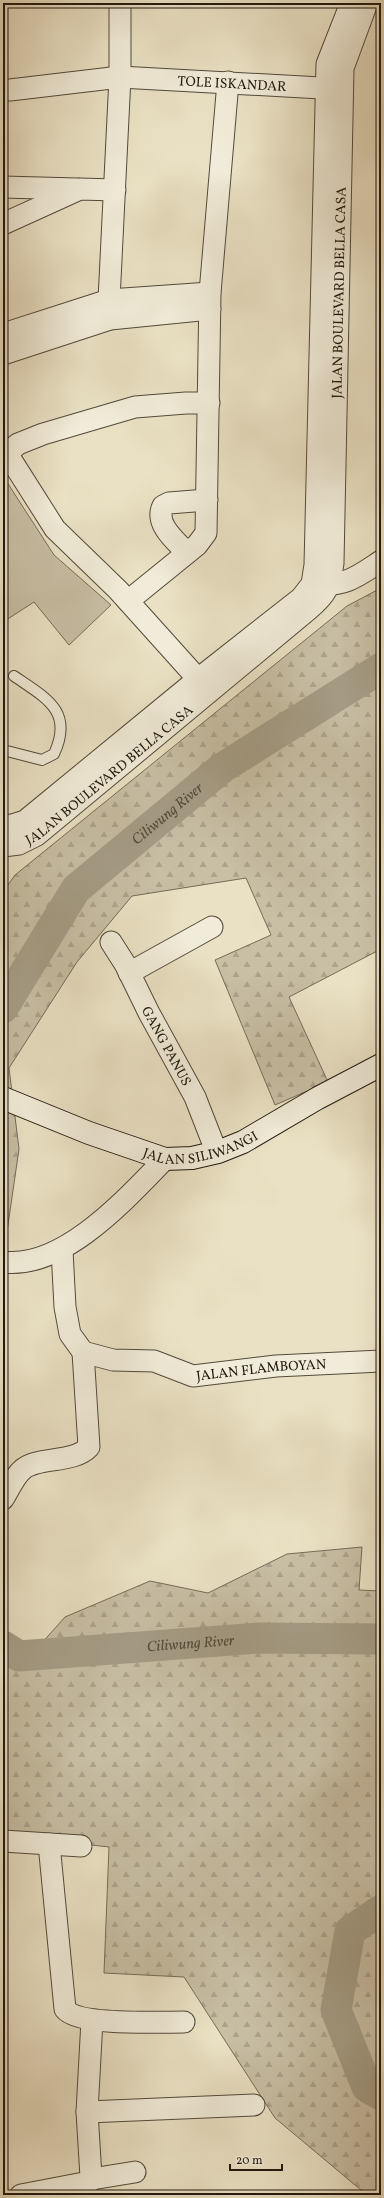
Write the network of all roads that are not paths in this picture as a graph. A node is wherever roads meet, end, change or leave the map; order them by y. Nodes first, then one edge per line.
1 (120, 3) edge
2 (351, 3) edge
3 (367, 3) edge
4 (120, 77) junction
5 (228, 82) junction
6 (334, 88) junction
7 (3, 90) edge
8 (3, 187) edge
9 (80, 189) junction
10 (115, 190) junction
11 (3, 224) edge
12 (210, 301) junction
13 (109, 309) junction
14 (3, 334) edge
15 (3, 354) edge
16 (209, 403) junction
17 (5, 450) edge
18 (207, 500) junction
19 (187, 553) junction
20 (381, 561) edge
21 (321, 585) junction
22 (128, 601) junction
23 (14, 676) dead end
24 (204, 685) junction
25 (3, 750) edge
26 (3, 824) edge
27 (31, 828) junction
28 (3, 846) edge
29 (212, 927) dead end
30 (111, 942) dead end
31 (129, 973) junction
32 (381, 1065) edge
33 (7, 1100) edge
34 (218, 1152) junction
35 (165, 1159) junction
36 (62, 1250) junction
37 (3, 1262) edge
38 (83, 1352) junction
39 (381, 1361) edge
40 (3, 1499) edge
41 (3, 1841) edge
42 (49, 1844) junction
43 (81, 1846) dead end
44 (92, 2020) junction
45 (184, 2022) dead end
46 (254, 2105) dead end
47 (87, 2112) junction
48 (135, 2172) dead end
49 (93, 2178) junction
50 (21, 2195) edge

1 - 4 street
2 - 6 street, JALAN BOULEVARD BELLA CASA
3 - 6 street, JALAN BOULEVARD BELLA CASA
4 - 5 street, TOLE ISKANDAR
4 - 7 street, TOLE ISKANDAR
4 - 10 street
5 - 6 street, TOLE ISKANDAR
5 - 12 street
6 - 21 street, JALAN BOULEVARD BELLA CASA
8 - 9 street
9 - 10 street
9 - 11 street
10 - 13 street
12 - 13 street
12 - 16 street
13 - 14 street
13 - 15 street
16 - 17 street
16 - 18 street
17 - 22 street
18 - 19 street
18 - 19 street
19 - 22 street
20 - 21 street
21 - 24 street, JALAN BOULEVARD BELLA CASA
22 - 24 street
23 - 25 lane
24 - 27 street, JALAN BOULEVARD BELLA CASA
26 - 27 street, JALAN BOULEVARD BELLA CASA
27 - 28 street, JALAN BOULEVARD BELLA CASA
29 - 31 street
30 - 31 street, GANG PANUS
31 - 34 street, GANG PANUS
32 - 34 main road, JALAN SILIWANGI
33 - 35 main road, JALAN SILIWANGI
34 - 35 main road, JALAN SILIWANGI
35 - 36 street
36 - 37 street
36 - 38 street
38 - 39 street, JALAN FLAMBOYAN
38 - 40 street
41 - 42 street
42 - 43 street
42 - 44 street
44 - 45 street
44 - 47 street
46 - 47 street
47 - 49 street
48 - 49 street
49 - 50 street

